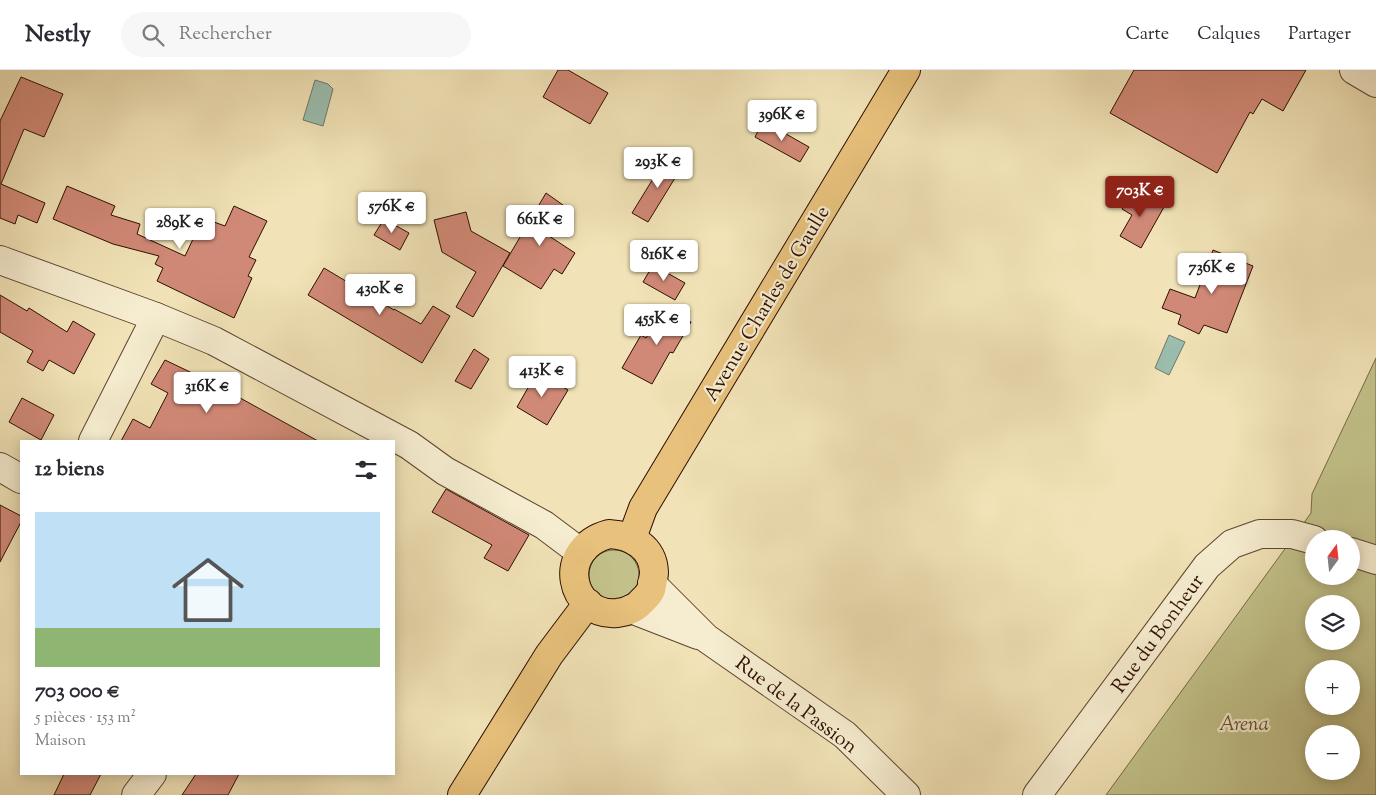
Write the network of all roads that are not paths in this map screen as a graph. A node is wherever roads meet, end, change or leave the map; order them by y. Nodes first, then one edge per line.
1 (906, 70) edge
2 (1354, 70) edge
3 (1376, 83) edge
4 (0, 260) edge
5 (156, 317) junction
6 (94, 440) edge
7 (0, 467) edge
8 (20, 478) edge
9 (632, 538) junction
10 (1305, 538) edge
11 (580, 552) junction
12 (1360, 555) edge
13 (1376, 560) edge
14 (652, 584) junction
15 (588, 604) junction
16 (631, 609) junction
17 (706, 638) junction
18 (151, 775) edge
19 (136, 795) edge
20 (462, 795) edge
21 (906, 795) edge
22 (1037, 795) edge

1 - 9 main road, Avenue Charles de Gaulle
2 - 3 street
4 - 5 street
5 - 6 street
5 - 11 street
7 - 8 street
9 - 11 main road
9 - 14 main road
10 - 22 street, Rue du Bonheur
11 - 15 main road
12 - 13 street
14 - 16 main road
14 - 17 street
15 - 16 main road
15 - 20 main road
16 - 17 street
17 - 21 street, Rue de la Passion
18 - 19 street

